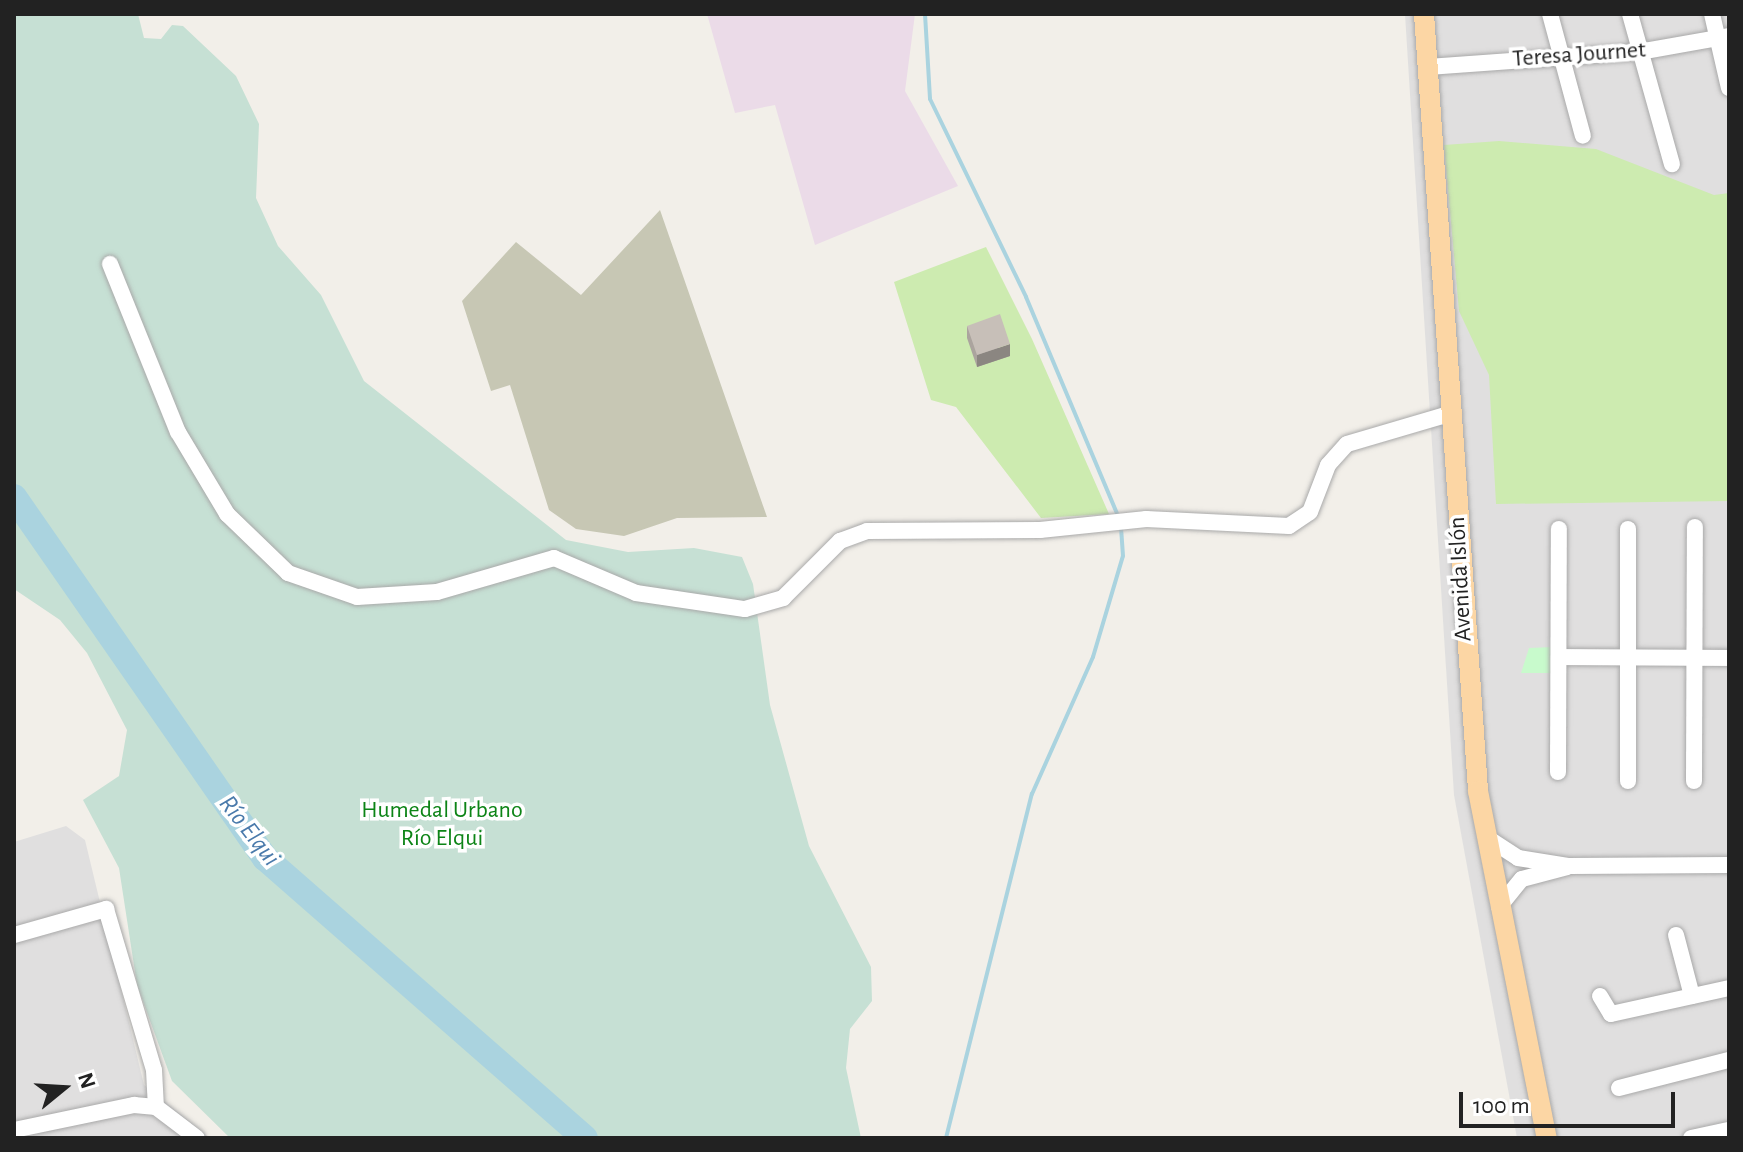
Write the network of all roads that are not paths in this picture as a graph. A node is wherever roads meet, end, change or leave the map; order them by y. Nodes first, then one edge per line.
1 (1424, 14) edge
2 (1550, 14) edge
3 (1630, 14) edge
4 (1712, 14) edge
5 (1723, 37) edge
6 (1639, 52) junction
7 (1560, 55) junction
8 (1428, 67) junction
9 (1729, 88) edge
10 (1583, 136) dead end
11 (1672, 164) dead end
12 (110, 264) dead end
13 (1452, 413) junction
14 (1695, 527) dead end
15 (1559, 529) dead end
16 (1628, 529) dead end
17 (1559, 657) junction
18 (1628, 657) junction
19 (1694, 658) junction
20 (1729, 658) edge
21 (1558, 772) dead end
22 (1628, 781) dead end
23 (1694, 781) dead end
24 (1486, 837) junction
25 (1729, 865) edge
26 (1569, 866) junction
27 (1499, 907) junction
28 (14, 935) edge
29 (1676, 935) dead end
30 (1729, 988) edge
31 (1600, 996) dead end
32 (1692, 996) junction
33 (1729, 1060) edge
34 (1619, 1088) dead end
35 (156, 1107) junction
36 (14, 1130) edge
37 (1729, 1130) edge
38 (197, 1138) edge
39 (1547, 1138) edge
40 (1691, 1138) edge

1 - 8 main road, Avenida Islón
2 - 7 street
3 - 6 street
4 - 5 street
5 - 6 street, Teresa Journet
5 - 9 street
6 - 7 street, Teresa Journet
6 - 11 street
7 - 8 street, Teresa Journet
7 - 10 street
8 - 13 main road, Avenida Islón
12 - 13 street
13 - 24 main road, Avenida Islón
14 - 19 street
15 - 17 street
16 - 18 street
17 - 18 street
17 - 21 street
18 - 19 street
18 - 22 street
19 - 20 street
19 - 23 street
24 - 26 street
24 - 27 main road, Avenida Islón
25 - 26 street
26 - 27 street
27 - 39 main road, Avenida Islón
28 - 35 street
29 - 32 street
30 - 32 street
31 - 32 street
33 - 34 street
35 - 36 street
35 - 38 street
37 - 40 street

